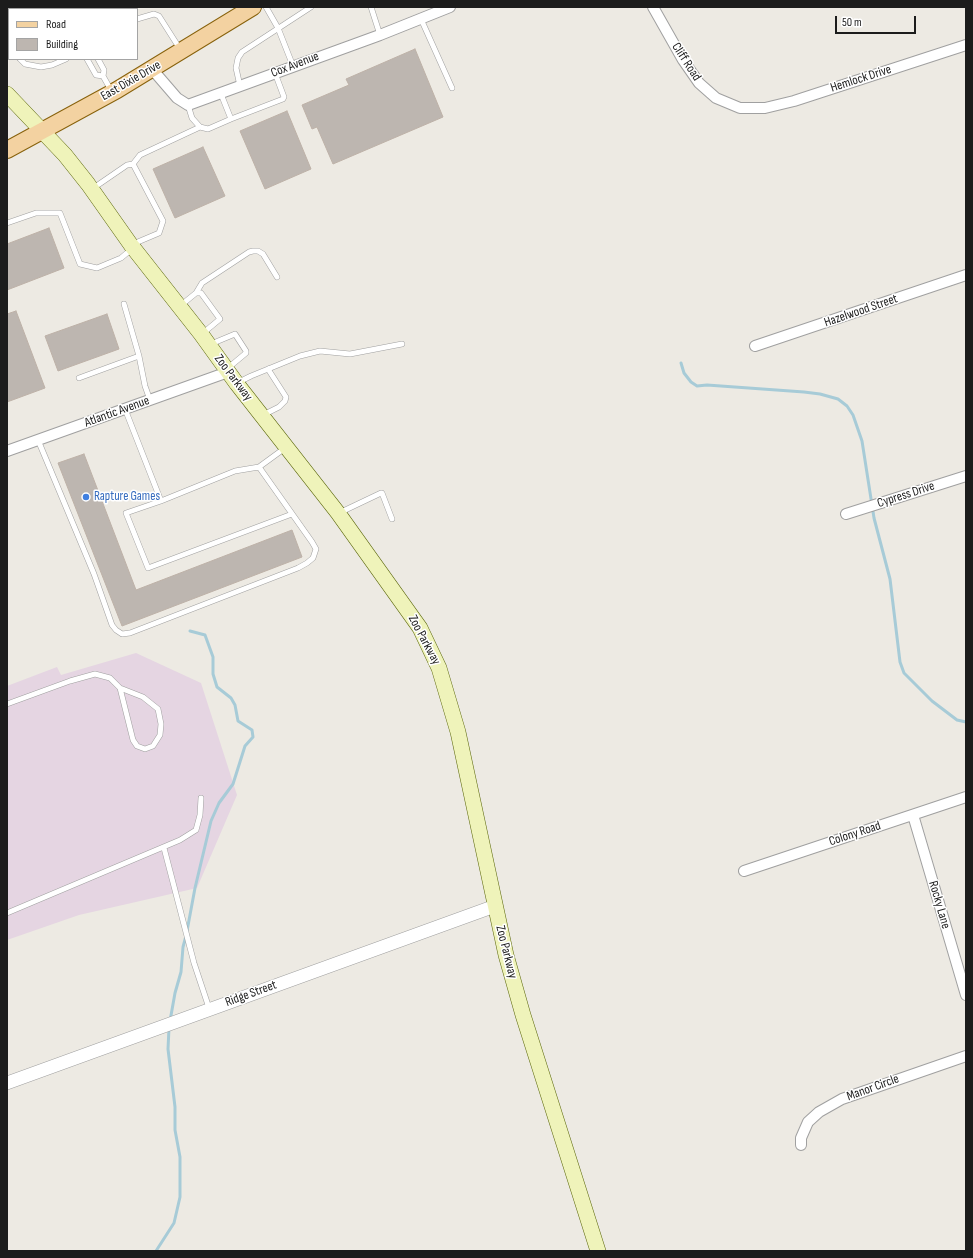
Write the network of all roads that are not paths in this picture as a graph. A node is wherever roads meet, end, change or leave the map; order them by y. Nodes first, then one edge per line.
1 (253, 7) edge
2 (266, 7) edge
3 (311, 7) edge
4 (371, 7) edge
5 (450, 7) edge
6 (653, 7) edge
7 (438, 9) edge
8 (138, 19) edge
9 (421, 19) junction
10 (278, 28) junction
11 (380, 35) junction
12 (966, 45) edge
13 (181, 51) junction
14 (21, 60) edge
15 (62, 60) edge
16 (88, 60) edge
17 (99, 60) edge
18 (293, 66) junction
19 (152, 69) junction
20 (275, 73) junction
21 (103, 76) junction
22 (240, 87) junction
23 (452, 88) dead end
24 (112, 93) junction
25 (7, 94) edge
26 (221, 94) junction
27 (188, 105) junction
28 (755, 108) joint
29 (231, 119) junction
30 (200, 127) junction
31 (42, 131) junction
32 (7, 150) edge
33 (133, 164) junction
34 (91, 189) junction
35 (7, 223) edge
36 (133, 246) junction
37 (966, 275) edge
38 (277, 276) dead end
39 (196, 293) junction
40 (124, 304) dead end
41 (180, 306) junction
42 (205, 340) junction
43 (402, 344) dead end
44 (755, 346) dead end
45 (139, 356) junction
46 (268, 369) junction
47 (230, 375) junction
48 (79, 378) dead end
49 (150, 400) junction
50 (125, 409) junction
51 (262, 415) junction
52 (38, 440) junction
53 (286, 447) junction
54 (7, 451) edge
55 (259, 467) junction
56 (966, 476) edge
57 (161, 501) junction
58 (338, 513) junction
59 (292, 514) junction
60 (846, 514) dead end
61 (392, 519) dead end
62 (120, 688) junction
63 (7, 704) edge
64 (966, 797) edge
65 (201, 798) dead end
66 (913, 815) junction
67 (164, 848) junction
68 (744, 871) dead end
69 (495, 906) junction
70 (7, 913) edge
71 (966, 995) edge
72 (210, 1009) junction
73 (966, 1056) edge
74 (7, 1083) edge
75 (801, 1145) dead end
76 (598, 1251) edge

1 - 13 main road, East Dixie Drive
2 - 10 lane
3 - 10 lane
4 - 11 lane
5 - 7 street, Cox Avenue
6 - 28 street, Cliff Road
7 - 9 street, Cox Avenue
8 - 13 lane
9 - 11 street, Cox Avenue
9 - 23 lane
10 - 18 lane
10 - 22 lane
11 - 18 street, Cox Avenue
12 - 28 street, Hemlock Drive
13 - 19 main road, East Dixie Drive
14 - 15 lane
16 - 21 lane
17 - 21 lane
18 - 20 street, Cox Avenue
19 - 24 main road, East Dixie Drive
19 - 27 street
20 - 22 street, Cox Avenue
20 - 29 lane
21 - 24 lane
22 - 26 street, Cox Avenue
24 - 31 main road, East Dixie Drive
25 - 31 main road, Zoo Parkway
26 - 27 street, Cox Avenue
26 - 29 lane
27 - 30 lane
29 - 30 lane
30 - 33 lane
31 - 32 main road, East Dixie Drive
31 - 34 main road, Zoo Parkway
33 - 34 lane
33 - 36 lane
34 - 36 main road, Zoo Parkway
35 - 36 lane
36 - 41 main road, Zoo Parkway
37 - 44 street, Hazelwood Street
38 - 39 lane
39 - 41 lane
39 - 42 lane
40 - 45 lane
41 - 42 main road, Zoo Parkway
42 - 47 main road, Zoo Parkway
42 - 47 lane
43 - 46 lane
45 - 48 lane
45 - 49 lane
46 - 47 lane
46 - 51 lane
47 - 49 street, Atlantic Avenue
47 - 51 main road, Zoo Parkway
49 - 50 street, Atlantic Avenue
50 - 52 street, Atlantic Avenue
50 - 57 lane
51 - 53 main road, Zoo Parkway
52 - 54 street, Atlantic Avenue
52 - 59 lane
53 - 55 lane
53 - 58 main road, Zoo Parkway
55 - 57 lane
55 - 59 lane
56 - 60 street, Cypress Drive
57 - 59 lane
58 - 61 lane
58 - 69 main road, Zoo Parkway
62 - 62 lane
62 - 63 lane
64 - 66 street, Colony Road
65 - 67 lane
66 - 68 street, Colony Road
66 - 71 street, Rocky Lane
67 - 70 lane
67 - 72 lane
69 - 72 street, Ridge Street
69 - 76 main road, Zoo Parkway
72 - 74 street, Ridge Street
73 - 75 street, Manor Circle

